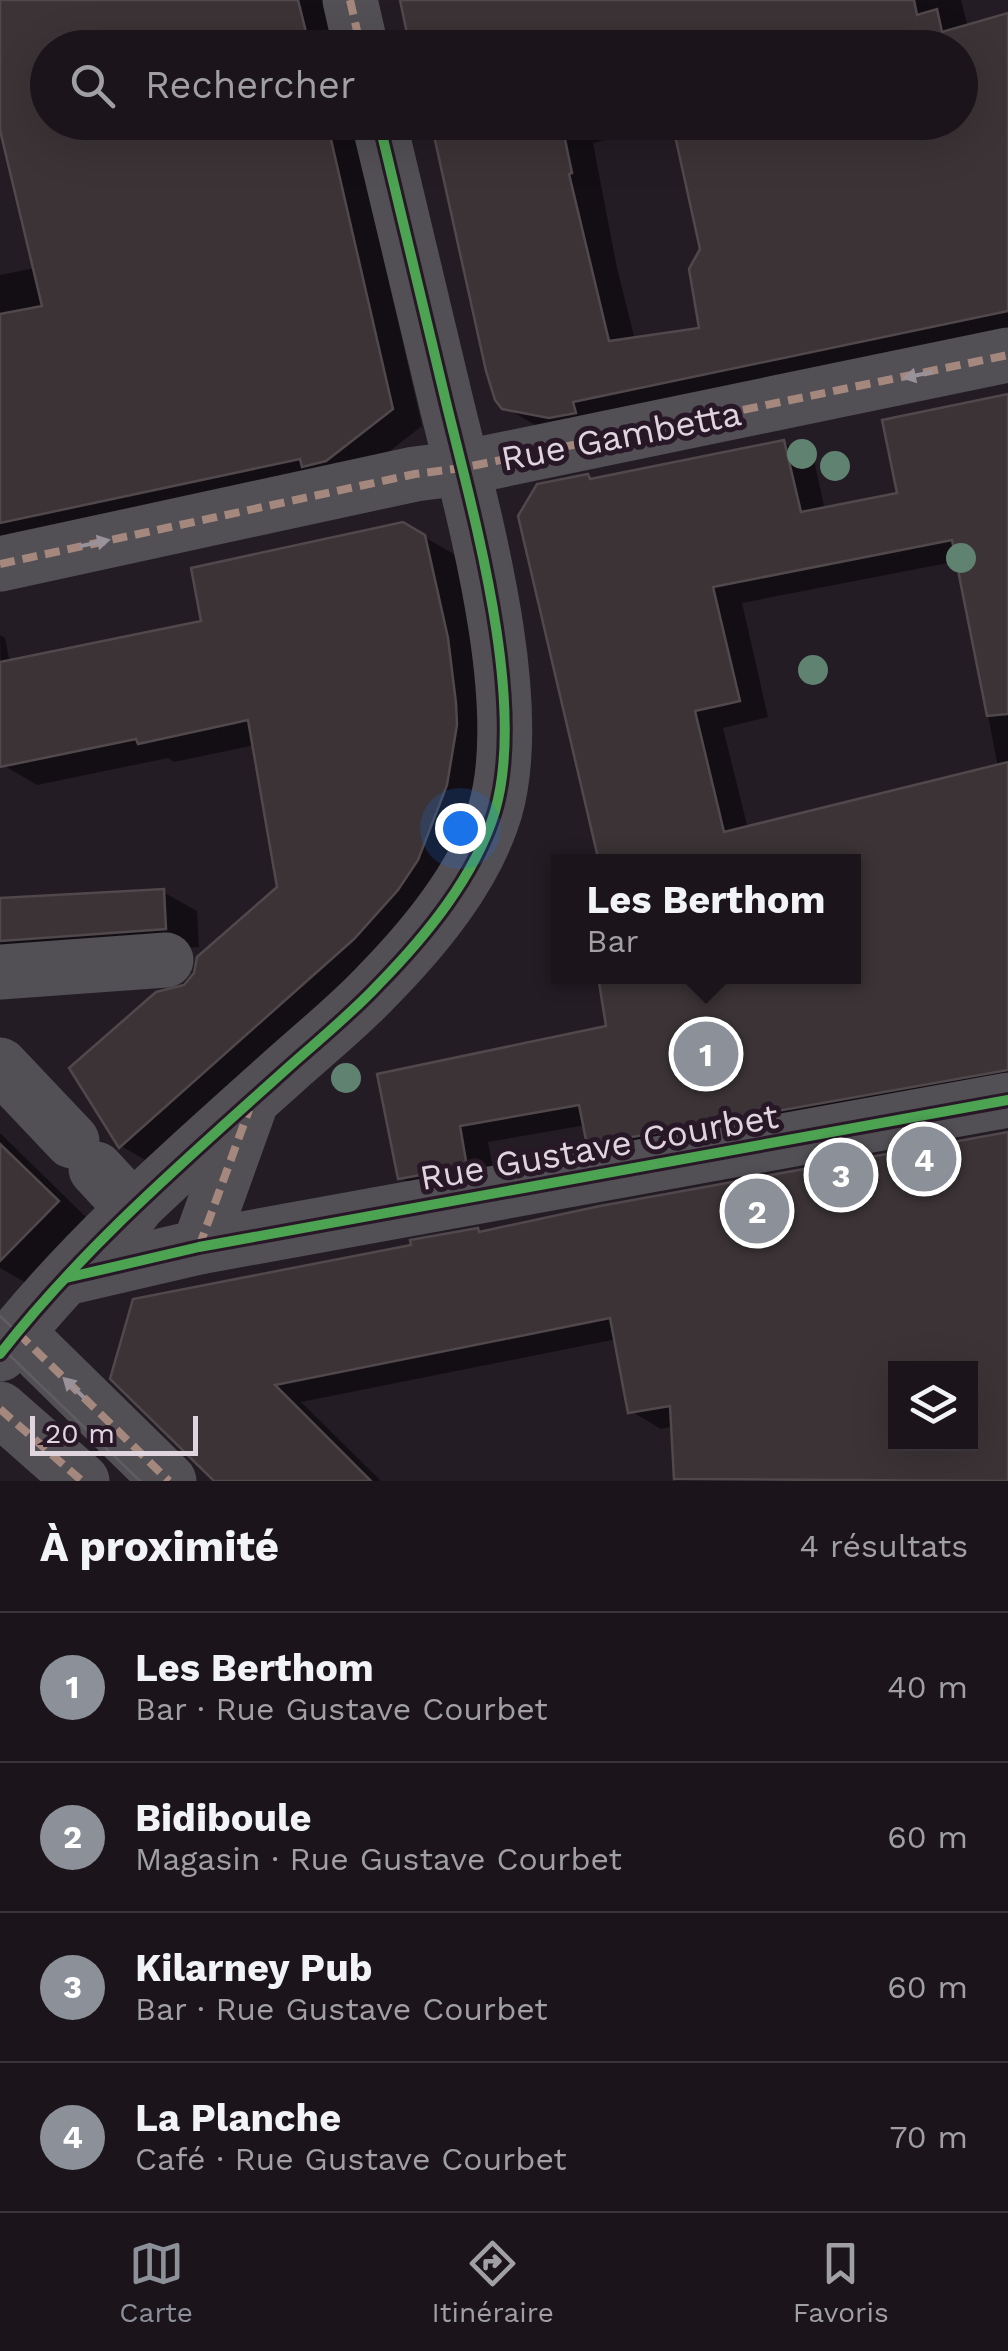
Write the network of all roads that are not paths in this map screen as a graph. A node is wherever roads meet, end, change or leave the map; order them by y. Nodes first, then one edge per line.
1 (350, 0) edge
2 (357, 30) edge
3 (384, 140) edge
4 (1008, 355) edge
5 (462, 468) junction
6 (0, 564) edge
7 (166, 960) dead end
8 (0, 972) edge
9 (0, 1065) edge
10 (252, 1100) junction
11 (1008, 1100) edge
12 (134, 1210) junction
13 (200, 1246) junction
14 (66, 1278) junction
15 (9, 1344) edge
16 (0, 1410) edge
17 (82, 1481) edge
18 (169, 1481) edge

1 - 2 street
3 - 5 street
4 -> 5 street, Rue Gambetta
6 -> 5 street, Rue Gambetta
5 - 10 street
7 - 8 street
9 - 12 street
10 - 12 street
10 - 13 street
11 - 13 street, Rue Gustave Courbet
12 - 14 street
13 - 14 street, Rue Gustave Courbet
14 - 15 street
18 -> 15 street
16 - 17 street

